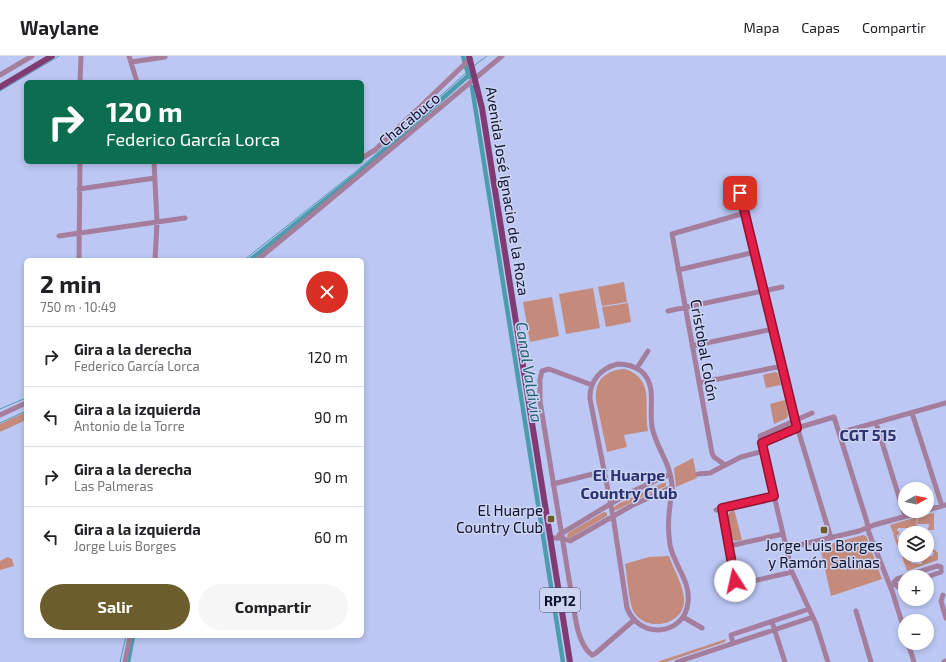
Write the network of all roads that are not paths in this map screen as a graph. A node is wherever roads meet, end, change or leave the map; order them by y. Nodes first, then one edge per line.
1 (32, 56) edge
2 (52, 56) edge
3 (81, 56) edge
4 (129, 56) edge
5 (502, 56) edge
6 (165, 57) edge
7 (467, 60) edge
8 (131, 62) junction
9 (0, 75) edge
10 (475, 77) junction
11 (80, 80) edge
12 (136, 80) edge
13 (0, 86) edge
14 (364, 157) edge
15 (80, 164) edge
16 (154, 164) edge
17 (155, 178) junction
18 (79, 189) junction
19 (740, 193) dead end
20 (745, 213) junction
21 (185, 218) dead end
22 (158, 222) junction
23 (79, 234) junction
24 (59, 236) dead end
25 (755, 252) junction
26 (79, 258) edge
27 (155, 258) edge
28 (259, 258) edge
29 (678, 270) junction
30 (782, 287) dead end
31 (764, 291) junction
32 (685, 308) junction
33 (668, 311) dead end
34 (773, 329) junction
35 (692, 346) junction
36 (648, 351) dead end
37 (782, 366) junction
38 (637, 368) junction
39 (699, 384) junction
40 (592, 385) junction
41 (946, 403) edge
42 (24, 404) edge
43 (812, 413) dead end
44 (912, 413) junction
45 (0, 415) edge
46 (795, 420) junction
47 (876, 422) junction
48 (797, 428) junction
49 (839, 432) junction
50 (762, 443) junction
51 (764, 451) junction
52 (725, 465) junction
53 (605, 471) junction
54 (670, 474) junction
55 (698, 474) dead end
56 (553, 484) junction
57 (672, 487) junction
58 (898, 493) edge
59 (774, 496) junction
60 (610, 505) junction
61 (944, 506) edge
62 (722, 508) junction
63 (934, 509) edge
64 (716, 510) dead end
65 (613, 516) junction
66 (898, 518) edge
67 (867, 528) junction
68 (783, 534) junction
69 (562, 536) junction
70 (553, 538) junction
71 (831, 538) junction
72 (729, 546) junction
73 (787, 548) junction
74 (925, 570) edge
75 (792, 572) junction
76 (934, 574) edge
77 (898, 579) edge
78 (736, 585) junction
79 (892, 585) junction
80 (898, 587) edge
81 (719, 588) dead end
82 (943, 595) dead end
83 (809, 609) junction
84 (856, 611) dead end
85 (900, 614) edge
86 (683, 617) junction
87 (813, 617) junction
88 (946, 618) edge
89 (634, 620) junction
90 (772, 622) junction
91 (702, 628) dead end
92 (774, 629) junction
93 (130, 638) edge
94 (733, 643) junction
95 (910, 650) edge
96 (125, 662) edge
97 (570, 662) edge
98 (677, 662) edge
99 (785, 662) edge
100 (828, 662) edge
101 (872, 662) edge
102 (914, 662) edge

1 - 9 street
2 - 13 main road
3 - 11 street
4 - 8 street
5 - 10 street, Chacabuco
6 - 8 street
7 - 10 main road, Avenida José Ignacio de la Roza / RP12
7 - 14 street
8 - 12 street
10 - 28 street, Chacabuco
10 - 70 main road, Avenida José Ignacio de la Roza / RP12
15 - 18 street
16 - 17 street
17 - 18 street
17 - 22 street
18 - 23 street
19 - 20 street
20 - 25 street
20 - 29 street, Cristobal Colón
21 - 22 street
22 - 23 street
22 - 27 street
23 - 24 street
23 - 26 street
25 - 29 street
25 - 31 street
29 - 32 street, Cristobal Colón
30 - 31 street
31 - 32 street
31 - 34 street
32 - 33 street
32 - 35 street, Cristobal Colón
34 - 35 street
34 - 37 street
35 - 39 street, Cristobal Colón
36 - 38 street
37 - 39 street
37 - 46 street
38 - 40 street
38 - 54 street
39 - 52 street, Cristobal Colón
40 - 53 street
40 - 56 street
41 - 44 street
42 - 45 street
43 - 46 street
44 - 47 street
44 - 61 street
46 - 48 street
46 - 50 street
47 - 49 street
47 - 58 street
48 - 49 street
48 - 50 street
48 - 71 street
49 - 67 street
50 - 51 street
51 - 52 street
51 - 59 street
52 - 55 street
53 - 56 street
53 - 60 street
54 - 57 street
54 - 60 street
56 - 69 street
57 - 65 street
57 - 86 street
59 - 62 street
59 - 68 street
60 - 65 street
60 - 69 street
61 - 63 street
62 - 64 street
62 - 72 street
65 - 69 street
65 - 89 street
66 - 67 street
67 - 71 street
67 - 79 street
68 - 72 street
68 - 73 street
69 - 70 street
69 - 89 street
70 - 97 main road, Avenida José Ignacio de la Roza / RP12
71 - 73 street
72 - 78 street
73 - 75 street
74 - 76 street
75 - 78 street
75 - 83 street
77 - 79 street
78 - 81 street
79 - 80 street
79 - 85 street
82 - 88 street
83 - 87 street
83 - 90 street
84 - 101 street
86 - 89 street
86 - 91 street
87 - 92 street
87 - 100 street
90 - 92 street
90 - 94 street
92 - 94 street
92 - 99 street
93 - 96 street
94 - 98 street
95 - 102 street

